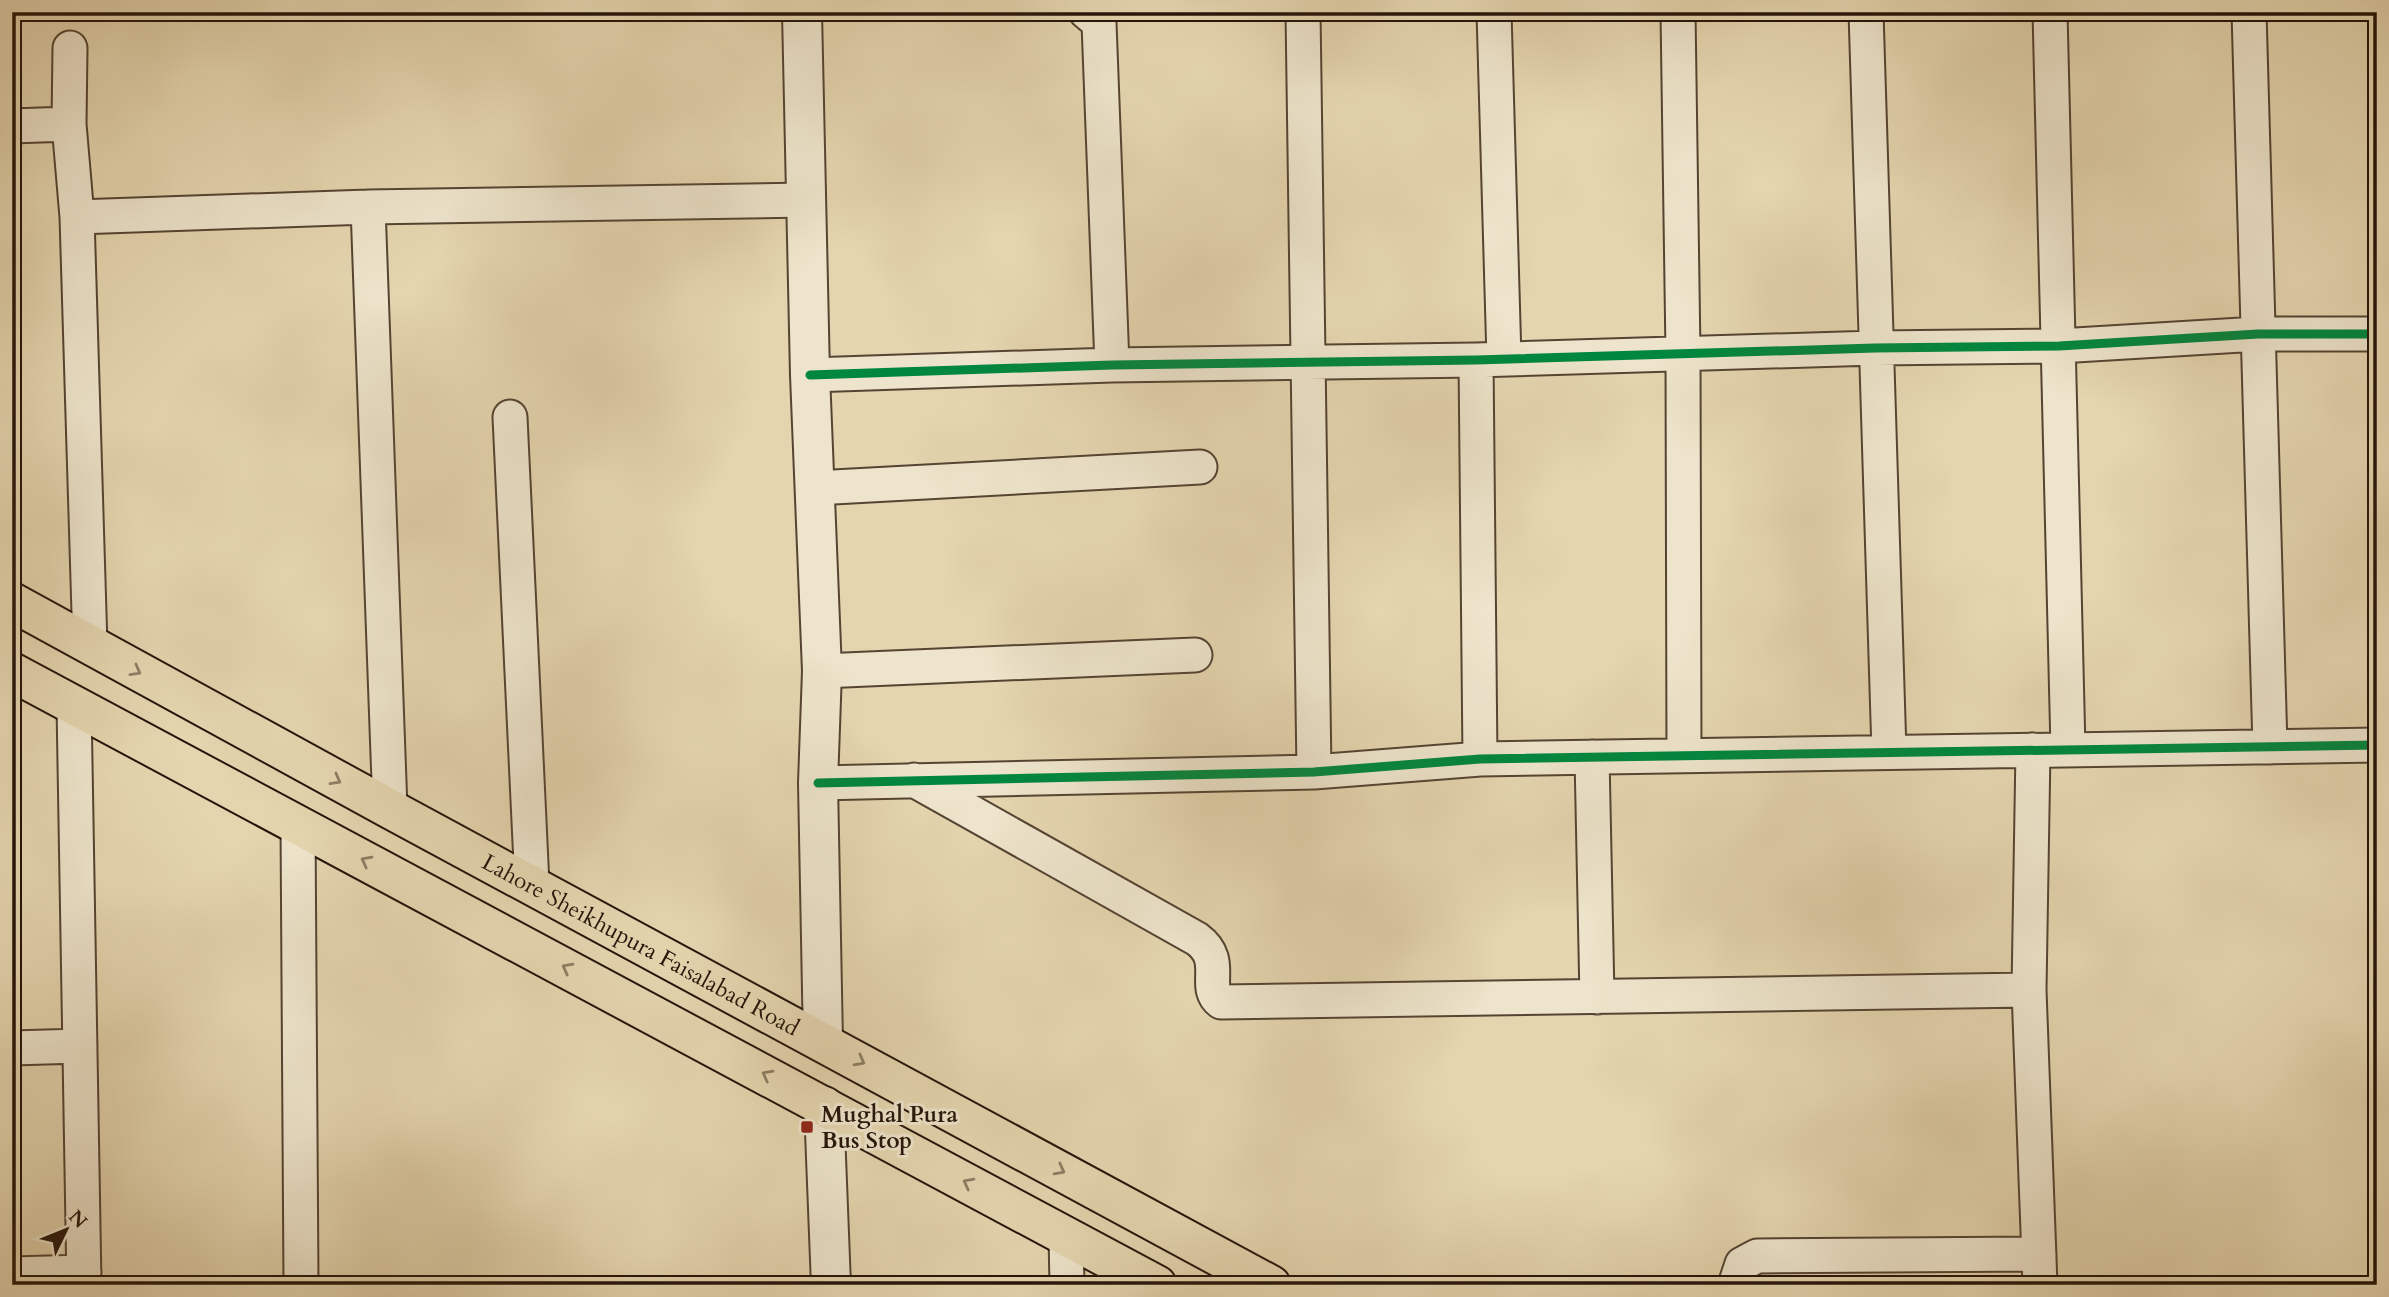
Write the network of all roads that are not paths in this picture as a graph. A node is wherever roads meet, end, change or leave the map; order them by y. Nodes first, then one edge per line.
1 (802, 12) edge
2 (1086, 12) edge
3 (1303, 12) edge
4 (1494, 12) edge
5 (1678, 12) edge
6 (1866, 12) edge
7 (2050, 12) edge
8 (2249, 12) edge
9 (70, 48) dead end
10 (69, 124) junction
11 (12, 126) edge
12 (807, 200) junction
13 (368, 207) junction
14 (77, 217) junction
15 (2258, 334) junction
16 (2377, 334) edge
17 (2059, 346) junction
18 (1875, 348) junction
19 (1683, 353) junction
20 (1490, 360) junction
21 (1308, 361) junction
22 (1112, 365) junction
23 (810, 375) junction
24 (510, 417) dead end
25 (1200, 467) dead end
26 (815, 488) junction
27 (12, 602) edge
28 (90, 646) junction
29 (1195, 655) dead end
30 (822, 671) junction
31 (12, 672) edge
32 (74, 705) junction
33 (2377, 745) edge
34 (2270, 747) junction
35 (2068, 749) junction
36 (2033, 750) junction
37 (1889, 752) junction
38 (1684, 755) junction
39 (1592, 757) junction
40 (1480, 759) junction
41 (1314, 772) junction
42 (912, 779) junction
43 (818, 783) junction
44 (390, 809) junction
45 (298, 825) junction
46 (532, 885) junction
47 (2029, 990) junction
48 (1597, 997) junction
49 (823, 1042) junction
50 (80, 1046) junction
51 (12, 1048) edge
52 (824, 1106) junction
53 (1066, 1236) junction
54 (2039, 1270) edge
55 (12, 1273) edge
56 (84, 1278) edge
57 (301, 1285) edge
58 (831, 1285) edge
59 (1067, 1285) edge
60 (1157, 1285) edge
61 (1271, 1285) edge
62 (1735, 1285) edge

1 - 12 street
2 - 22 street
3 - 21 street
4 - 20 street
5 - 19 street
6 - 18 street
7 - 17 street
8 - 15 street
9 - 10 street
10 - 11 street
10 - 14 street
12 - 13 street
12 - 23 street
13 - 14 street
13 - 44 street
14 - 28 street
15 - 16 street
15 - 17 street
15 - 34 street
17 - 18 street
17 - 35 street
18 - 19 street
18 - 37 street
19 - 20 street
19 - 38 street
20 - 21 street
20 - 40 street
21 - 22 street
21 - 41 street
22 - 23 street
23 - 26 street
24 - 46 street
25 - 26 street
26 - 30 street
27 - 28 highway, Lahore Sheikhupura Faisalabad Road
28 -> 44 highway, Lahore Sheikhupura Faisalabad Road
29 - 30 street
30 - 43 street
31 - 32 highway
32 - 45 highway
32 - 50 street
33 - 34 street
34 - 35 street
35 - 36 street
36 - 37 street
36 - 47 street
37 - 38 street
38 - 39 street
39 - 40 street
39 - 48 street
40 - 41 street
41 - 42 street
42 - 43 street
42 - 48 street
43 - 49 street
44 - 46 highway, Lahore Sheikhupura Faisalabad Road
52 -> 45 highway
45 - 57 street
46 - 49 highway, Lahore Sheikhupura Faisalabad Road
47 - 48 street
47 - 54 street
49 -> 61 highway, Lahore Sheikhupura Faisalabad Road
50 - 51 street
50 - 56 street
53 -> 52 highway
52 - 58 street
53 - 59 street
53 - 60 highway
54 - 62 street
55 - 56 street

